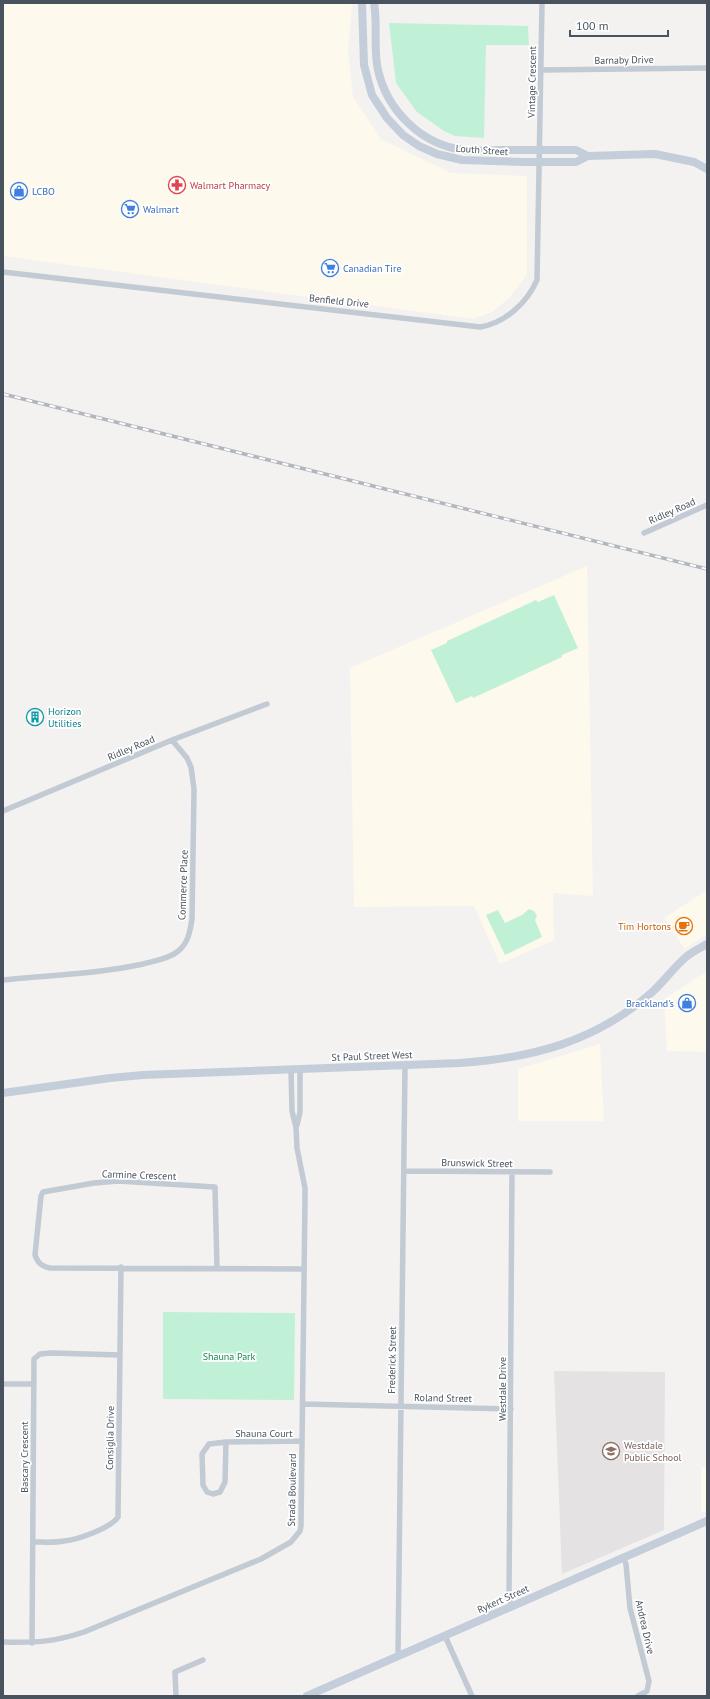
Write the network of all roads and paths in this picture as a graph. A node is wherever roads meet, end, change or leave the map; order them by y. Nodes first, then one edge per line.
1 (362, 3) edge
2 (374, 3) edge
3 (542, 3) edge
4 (707, 68) edge
5 (541, 70) junction
6 (540, 150) junction
7 (588, 156) junction
8 (540, 162) junction
9 (707, 169) edge
10 (3, 272) edge
11 (707, 505) edge
12 (644, 533) dead end
13 (266, 704) dead end
14 (172, 740) junction
15 (3, 811) edge
16 (707, 944) edge
17 (3, 980) edge
18 (405, 1066) junction
19 (296, 1069) junction
20 (3, 1094) edge
21 (404, 1171) junction
22 (512, 1172) junction
23 (550, 1172) dead end
24 (121, 1268) junction
25 (217, 1268) junction
26 (304, 1269) junction
27 (120, 1355) junction
28 (3, 1384) edge
29 (33, 1384) junction
30 (303, 1404) junction
31 (401, 1407) junction
32 (511, 1409) junction
33 (302, 1441) junction
34 (226, 1442) junction
35 (707, 1521) edge
36 (33, 1542) junction
37 (624, 1557) junction
38 (511, 1605) junction
39 (445, 1636) junction
40 (3, 1642) edge
41 (32, 1643) junction
42 (398, 1656) junction
43 (203, 1660) dead end
44 (176, 1696) edge
45 (307, 1696) edge
46 (472, 1696) edge
47 (638, 1696) edge

1 - 8 main road, Louth Street
2 - 6 main road, Louth Street
3 - 5 street, Vintage Crescent
4 - 5 street, Barnaby Drive
5 - 6 street, Vintage Crescent
6 - 7 main road, Louth Street
6 - 8 street, Vintage Crescent
7 - 8 main road, Louth Street
7 - 9 main road, Louth Street
8 - 10 street, Benfield Drive
11 - 12 street, Ridley Road
13 - 14 street, Ridley Road
14 - 15 street, Ridley Road
14 - 17 street, Commerce Place
16 - 18 main road, St Paul Street West
18 - 19 main road, St Paul Street West
18 - 21 street, Frederick Street
19 - 20 main road, St Paul Street West
19 - 26 street, Strada Boulevard
21 - 22 street, Brunswick Street
21 - 31 street, Frederick Street
22 - 23 street, Brunswick Street
22 - 32 street, Westdale Drive
24 - 25 street, Carmine Crescent
24 - 25 street, Carmine Crescent
24 - 27 street, Consiglia Drive
25 - 26 street, Carmine Crescent
26 - 30 street, Strada Boulevard
27 - 29 street, Bascary Crescent
27 - 36 street, Consiglia Drive
28 - 29 street
29 - 36 street, Bascary Crescent
30 - 31 street, Roland Street
30 - 33 street, Strada Boulevard
31 - 32 street, Roland Street
31 - 42 street, Frederick Street
32 - 38 street, Westdale Drive
33 - 34 street, Shauna Court
33 - 41 street, Strada Boulevard
34 - 34 street, Shauna Court
35 - 37 main road, Rykert Street
36 - 41 street, Bascary Crescent
37 - 38 main road, Rykert Street
37 - 47 street, Andrea Drive
38 - 39 main road, Rykert Street
39 - 42 main road, Rykert Street
39 - 46 street
40 - 41 street, Strada Boulevard
42 - 45 main road, Rykert Street
43 - 44 street

